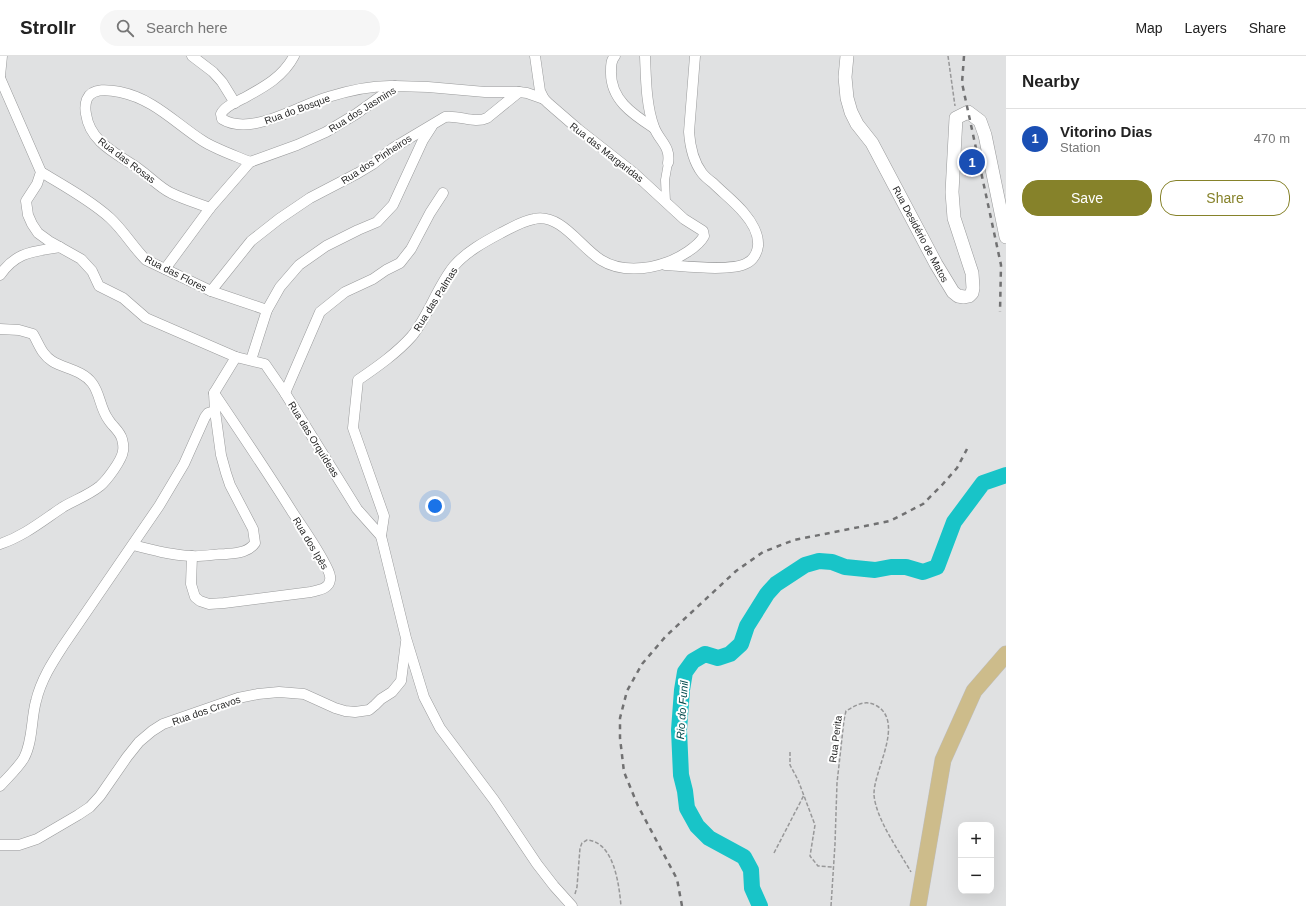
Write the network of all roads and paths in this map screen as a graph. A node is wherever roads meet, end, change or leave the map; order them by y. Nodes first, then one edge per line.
1 (2, 56) edge
2 (192, 56) edge
3 (294, 56) edge
4 (535, 56) edge
5 (615, 56) edge
6 (645, 56) edge
7 (695, 56) edge
8 (847, 56) edge
9 (948, 56) edge
10 (0, 77) edge
11 (395, 86) junction
12 (519, 92) junction
13 (544, 99) junction
14 (235, 103) junction
15 (956, 118) junction
16 (434, 123) junction
17 (654, 128) junction
18 (250, 162) junction
19 (668, 163) joint
20 (41, 172) junction
21 (443, 194) dead end
22 (666, 202) junction
23 (210, 208) junction
24 (704, 234) joint
25 (1006, 238) edge
26 (60, 247) junction
27 (662, 264) junction
28 (165, 269) junction
29 (0, 275) edge
30 (211, 291) junction
31 (267, 310) junction
32 (0, 329) edge
33 (236, 357) junction
34 (251, 360) junction
35 (214, 393) junction
36 (285, 393) junction
37 (215, 411) junction
38 (381, 536) junction
39 (0, 544) edge
40 (133, 545) junction
41 (192, 556) junction
42 (406, 638) junction
43 (1006, 654) edge
44 (790, 752) dead end
45 (0, 786) edge
46 (804, 795) junction
47 (0, 845) edge
48 (774, 853) dead end
49 (833, 867) junction
50 (920, 889) junction
51 (572, 906) edge
52 (621, 906) edge
53 (831, 906) edge
54 (918, 906) edge

1 - 10 street
2 - 14 street
3 - 14 street, Rua do Bosque
4 - 13 street
5 - 17 street
6 - 17 street
7 - 27 street
8 - 15 street, Rua Desidério de Matos
9 - 15 path
10 - 20 street
11 - 12 street, Rua dos Jasmins
11 - 14 street, Rua do Bosque
11 - 18 street, Rua dos Jasmins
12 - 13 street, Rua dos Jasmins
12 - 16 street, Rua dos Pinheiros
13 - 22 street, Rua das Margaridas
15 - 25 street
16 - 30 street, Rua dos Pinheiros
16 - 31 street
17 - 19 street
18 - 23 street, Rua dos Jasmins
18 - 23 street, Rua das Rosas
19 - 22 street
20 - 26 street, Rua das Orquídeas
20 - 28 street, Rua das Flores
21 - 36 street
22 - 24 street, Rua das Margaridas
23 - 28 street, Rua dos Jasmins
24 - 27 street, Rua das Palmas
26 - 29 street
26 - 33 street, Rua das Orquídeas
27 - 38 street, Rua das Palmas
28 - 30 street, Rua das Flores
30 - 31 street, Rua das Flores
31 - 34 street
32 - 39 street
33 - 34 street, Rua das Orquídeas
33 - 35 street
34 - 36 street, Rua das Orquídeas
35 - 37 street
35 - 41 street, Rua dos Ipês
36 - 38 street, Rua das Orquídeas
37 - 40 street
37 - 41 street
38 - 42 street, Rua das Palmas
40 - 41 street
40 - 45 street
42 - 47 street, Rua dos Cravos
42 - 51 street, Rua das Palmas
43 - 50 main road
44 - 46 path
46 - 48 path
46 - 49 path
49 - 50 path, Rua Perita
49 - 53 path, Rua Perita
50 - 54 main road
51 - 52 path

